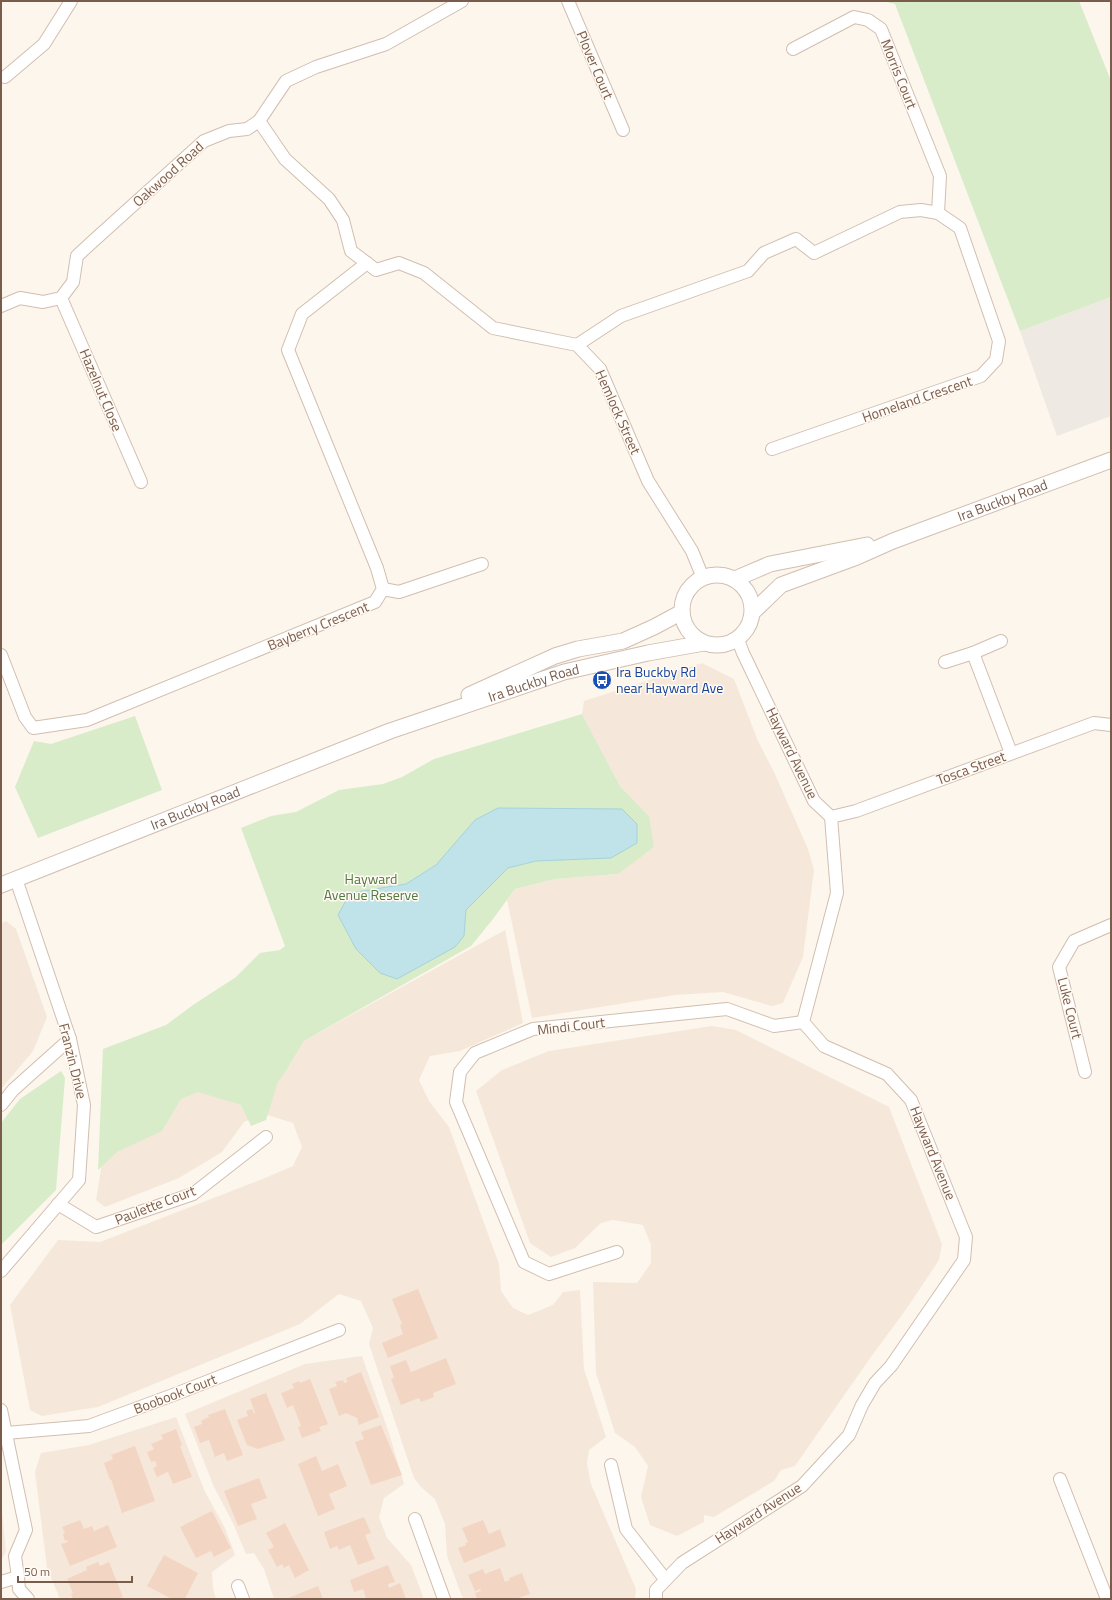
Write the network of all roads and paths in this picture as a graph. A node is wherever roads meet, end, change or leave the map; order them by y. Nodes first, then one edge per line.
1 (71, 1) edge
2 (462, 1) edge
3 (568, 1) edge
4 (793, 49) dead end
5 (5, 77) dead end
6 (259, 121) junction
7 (623, 130) dead end
8 (938, 213) junction
9 (367, 263) junction
10 (61, 298) junction
11 (1, 306) edge
12 (577, 344) junction
13 (772, 449) dead end
14 (1111, 460) edge
15 (140, 482) dead end
16 (893, 540) junction
17 (482, 564) dead end
18 (703, 578) junction
19 (735, 579) junction
20 (383, 590) junction
21 (682, 612) junction
22 (753, 612) junction
23 (738, 640) junction
24 (1001, 641) dead end
25 (704, 643) junction
26 (973, 653) junction
27 (1, 655) edge
28 (945, 662) dead end
29 (1111, 725) edge
30 (390, 731) junction
31 (1011, 753) junction
32 (831, 817) junction
33 (16, 878) junction
34 (1, 885) edge
35 (1111, 925) edge
36 (803, 1022) junction
37 (70, 1040) junction
38 (1085, 1072) dead end
39 (1, 1105) edge
40 (266, 1138) dead end
41 (58, 1204) junction
42 (617, 1252) dead end
43 (1, 1271) edge
44 (339, 1330) dead end
45 (1, 1410) edge
46 (6, 1433) junction
47 (611, 1465) dead end
48 (1060, 1479) dead end
49 (414, 1519) dead end
50 (18, 1577) junction
51 (665, 1579) junction
52 (1, 1582) edge
53 (238, 1586) dead end
54 (28, 1599) edge
55 (243, 1599) edge
56 (444, 1599) edge
57 (656, 1599) edge
58 (1108, 1599) edge

1 - 5 street
2 - 6 street, Oakwood Road
3 - 7 street, Plover Court
4 - 8 street, Morris Court
6 - 9 street
6 - 10 street, Oakwood Road
8 - 12 street, Homeland Crescent
8 - 13 street, Homeland Crescent
9 - 12 street
9 - 20 street, Bayberry Crescent
10 - 11 street
10 - 15 street, Hazelnut Close
12 - 18 street, Hemlock Street
14 - 16 street, Ira Buckby Road
16 - 19 street, Ira Buckby Road
16 - 22 street, Ira Buckby Road
17 - 20 street
18 - 19 street
18 - 21 street
19 - 22 street
20 - 27 street, Bayberry Crescent
21 - 25 street
21 - 30 street, Ira Buckby Road
22 - 23 street
23 - 25 street
23 - 32 street, Hayward Avenue
24 - 26 street
25 - 30 street, Ira Buckby Road
26 - 28 street
26 - 31 street
29 - 31 street, Tosca Street
30 - 33 street, Ira Buckby Road
31 - 32 street, Tosca Street
32 - 36 street
33 - 34 street, Ira Buckby Road
33 - 37 street, Franzin Drive
35 - 38 street, Luke Court
36 - 42 street, Mindi Court
36 - 51 street, Hayward Avenue
37 - 39 street
37 - 41 street, Franzin Drive
40 - 41 street, Paulette Court
41 - 43 street, Franzin Drive
44 - 46 street, Boobook Court
45 - 46 street
46 - 50 street
47 - 51 street
48 - 58 street
49 - 56 street
50 - 52 street
50 - 54 street
51 - 57 street, Hayward Avenue
53 - 55 street

